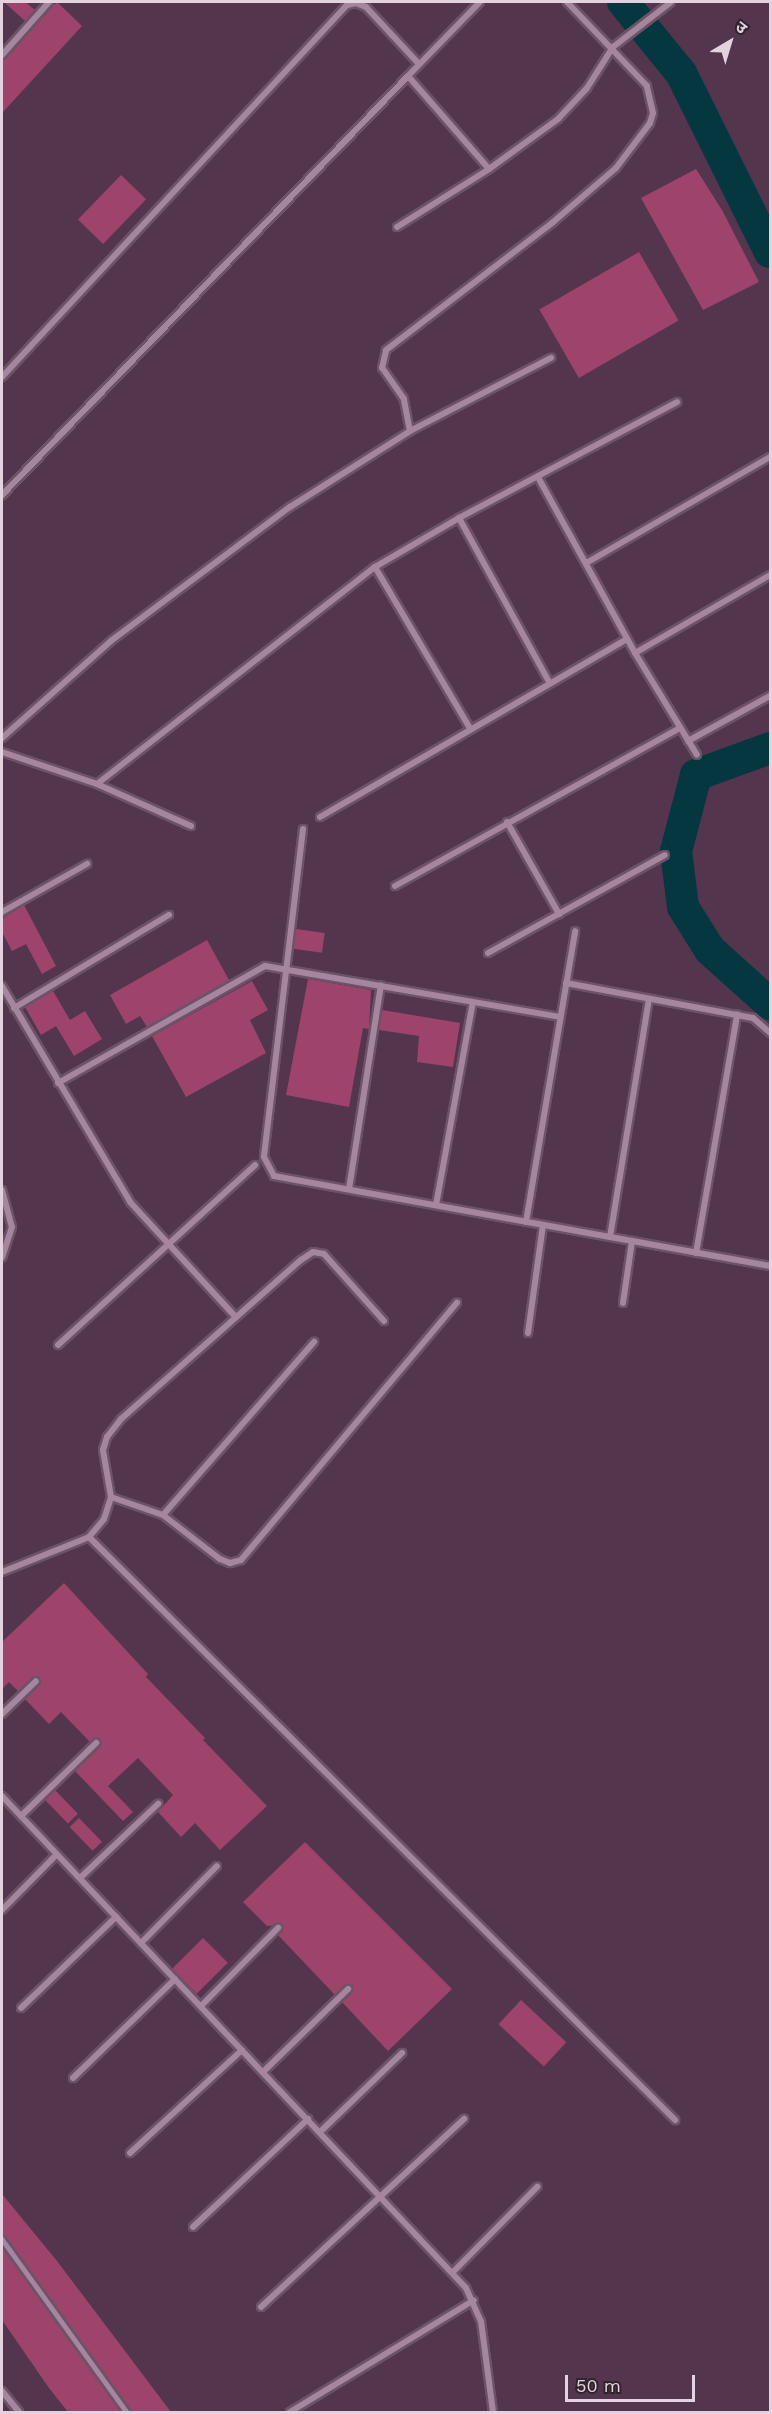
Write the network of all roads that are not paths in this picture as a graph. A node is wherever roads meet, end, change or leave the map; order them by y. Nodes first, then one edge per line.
1 (49, 2) edge
2 (480, 2) edge
3 (567, 2) edge
4 (671, 2) edge
5 (613, 46) junction
6 (2, 55) edge
7 (420, 64) junction
8 (408, 76) junction
9 (489, 169) junction
10 (398, 227) dead end
11 (551, 358) dead end
12 (2, 377) edge
13 (677, 402) dead end
14 (410, 431) junction
15 (771, 457) edge
16 (539, 479) junction
17 (2, 495) edge
18 (459, 518) junction
19 (588, 562) junction
20 (375, 567) junction
21 (771, 575) edge
22 (627, 639) junction
23 (635, 653) junction
24 (549, 682) junction
25 (771, 696) edge
26 (470, 728) junction
27 (680, 728) junction
28 (2, 738) edge
29 (688, 741) junction
30 (2, 752) edge
31 (697, 755) dead end
32 (97, 784) junction
33 (320, 817) dead end
34 (507, 822) junction
35 (191, 826) dead end
36 (303, 829) dead end
37 (665, 855) dead end
38 (87, 864) dead end
39 (395, 886) dead end
40 (2, 912) edge
41 (559, 914) junction
42 (169, 915) dead end
43 (574, 931) dead end
44 (488, 953) dead end
45 (286, 968) junction
46 (566, 983) junction
47 (381, 985) junction
48 (2, 986) edge
49 (649, 999) junction
50 (473, 1002) junction
51 (14, 1008) junction
52 (737, 1015) junction
53 (560, 1017) junction
54 (771, 1033) edge
55 (58, 1083) junction
56 (255, 1165) dead end
57 (349, 1189) junction
58 (2, 1190) edge
59 (436, 1205) junction
60 (526, 1222) junction
61 (543, 1225) junction
62 (610, 1237) junction
63 (632, 1241) junction
64 (168, 1245) junction
65 (696, 1253) junction
66 (2, 1257) edge
67 (771, 1266) edge
68 (623, 1303) dead end
69 (457, 1304) dead end
70 (235, 1316) junction
71 (384, 1321) dead end
72 (528, 1332) dead end
73 (314, 1342) dead end
74 (58, 1345) dead end
75 (111, 1497) junction
76 (163, 1515) junction
77 (89, 1537) junction
78 (2, 1572) edge
79 (36, 1681) dead end
80 (2, 1714) edge
81 (96, 1743) dead end
82 (2, 1796) edge
83 (158, 1804) dead end
84 (21, 1816) junction
85 (57, 1854) junction
86 (217, 1866) dead end
87 (80, 1878) junction
88 (2, 1910) edge
89 (116, 1917) junction
90 (278, 1928) dead end
91 (141, 1943) junction
92 (175, 1979) junction
93 (348, 1989) dead end
94 (201, 2006) junction
95 (21, 2008) dead end
96 (242, 2050) junction
97 (402, 2053) dead end
98 (263, 2072) junction
99 (73, 2078) dead end
100 (308, 2119) junction
101 (464, 2119) dead end
102 (675, 2120) dead end
103 (320, 2132) junction
104 (130, 2153) dead end
105 (537, 2187) dead end
106 (382, 2197) junction
107 (193, 2227) dead end
108 (2, 2239) edge
109 (453, 2272) junction
110 (474, 2300) junction
111 (261, 2307) dead end
112 (2, 2391) edge
113 (19, 2412) edge
114 (127, 2412) edge
115 (290, 2412) edge
116 (493, 2412) edge

1 - 6 street
2 - 7 street
3 - 5 street
4 - 5 street
5 - 9 street
5 - 14 street
7 - 8 street
7 - 12 street
8 - 9 street
8 - 17 street
9 - 10 street
11 - 14 street
13 - 16 street
14 - 28 street
15 - 19 street
16 - 18 street
16 - 19 street
18 - 20 street
18 - 24 street
19 - 22 street
20 - 26 street
20 - 32 street
21 - 23 street
22 - 23 street
22 - 24 street
23 - 27 street
24 - 26 street
25 - 29 street
26 - 33 street
27 - 29 street
27 - 34 street
29 - 31 street
30 - 32 street
32 - 35 street
34 - 39 street
34 - 41 street
36 - 45 street
37 - 41 street
38 - 40 street
41 - 44 street
42 - 51 street
43 - 46 street
45 - 47 street
45 - 55 street
45 - 57 street
46 - 49 street
46 - 53 street
47 - 50 street
47 - 57 street
48 - 51 street
49 - 52 street
49 - 62 street
50 - 53 street
50 - 59 street
51 - 55 street
52 - 54 street
52 - 65 street
53 - 60 street
55 - 64 street
56 - 64 street
57 - 59 street
58 - 66 street
59 - 60 street
60 - 61 street
61 - 62 street
61 - 72 street
62 - 63 street
63 - 65 street
63 - 68 street
64 - 70 street
64 - 74 street
65 - 67 street
69 - 76 street
70 - 71 street
70 - 75 street
73 - 76 street
75 - 76 street
75 - 77 street
77 - 78 street
77 - 102 street
79 - 80 street
81 - 84 street
82 - 84 street
83 - 87 street
84 - 85 street
85 - 87 street
85 - 88 street
86 - 91 street
87 - 89 street
89 - 91 street
89 - 95 street
90 - 94 street
91 - 92 street
92 - 94 street
92 - 99 street
93 - 98 street
94 - 96 street
96 - 98 street
96 - 104 street
97 - 103 street
98 - 100 street
100 - 103 street
100 - 107 street
101 - 106 street
103 - 106 street
105 - 109 street
106 - 109 street
106 - 111 street
108 - 114 lane
109 - 110 street
110 - 115 street
110 - 116 street
112 - 113 street

